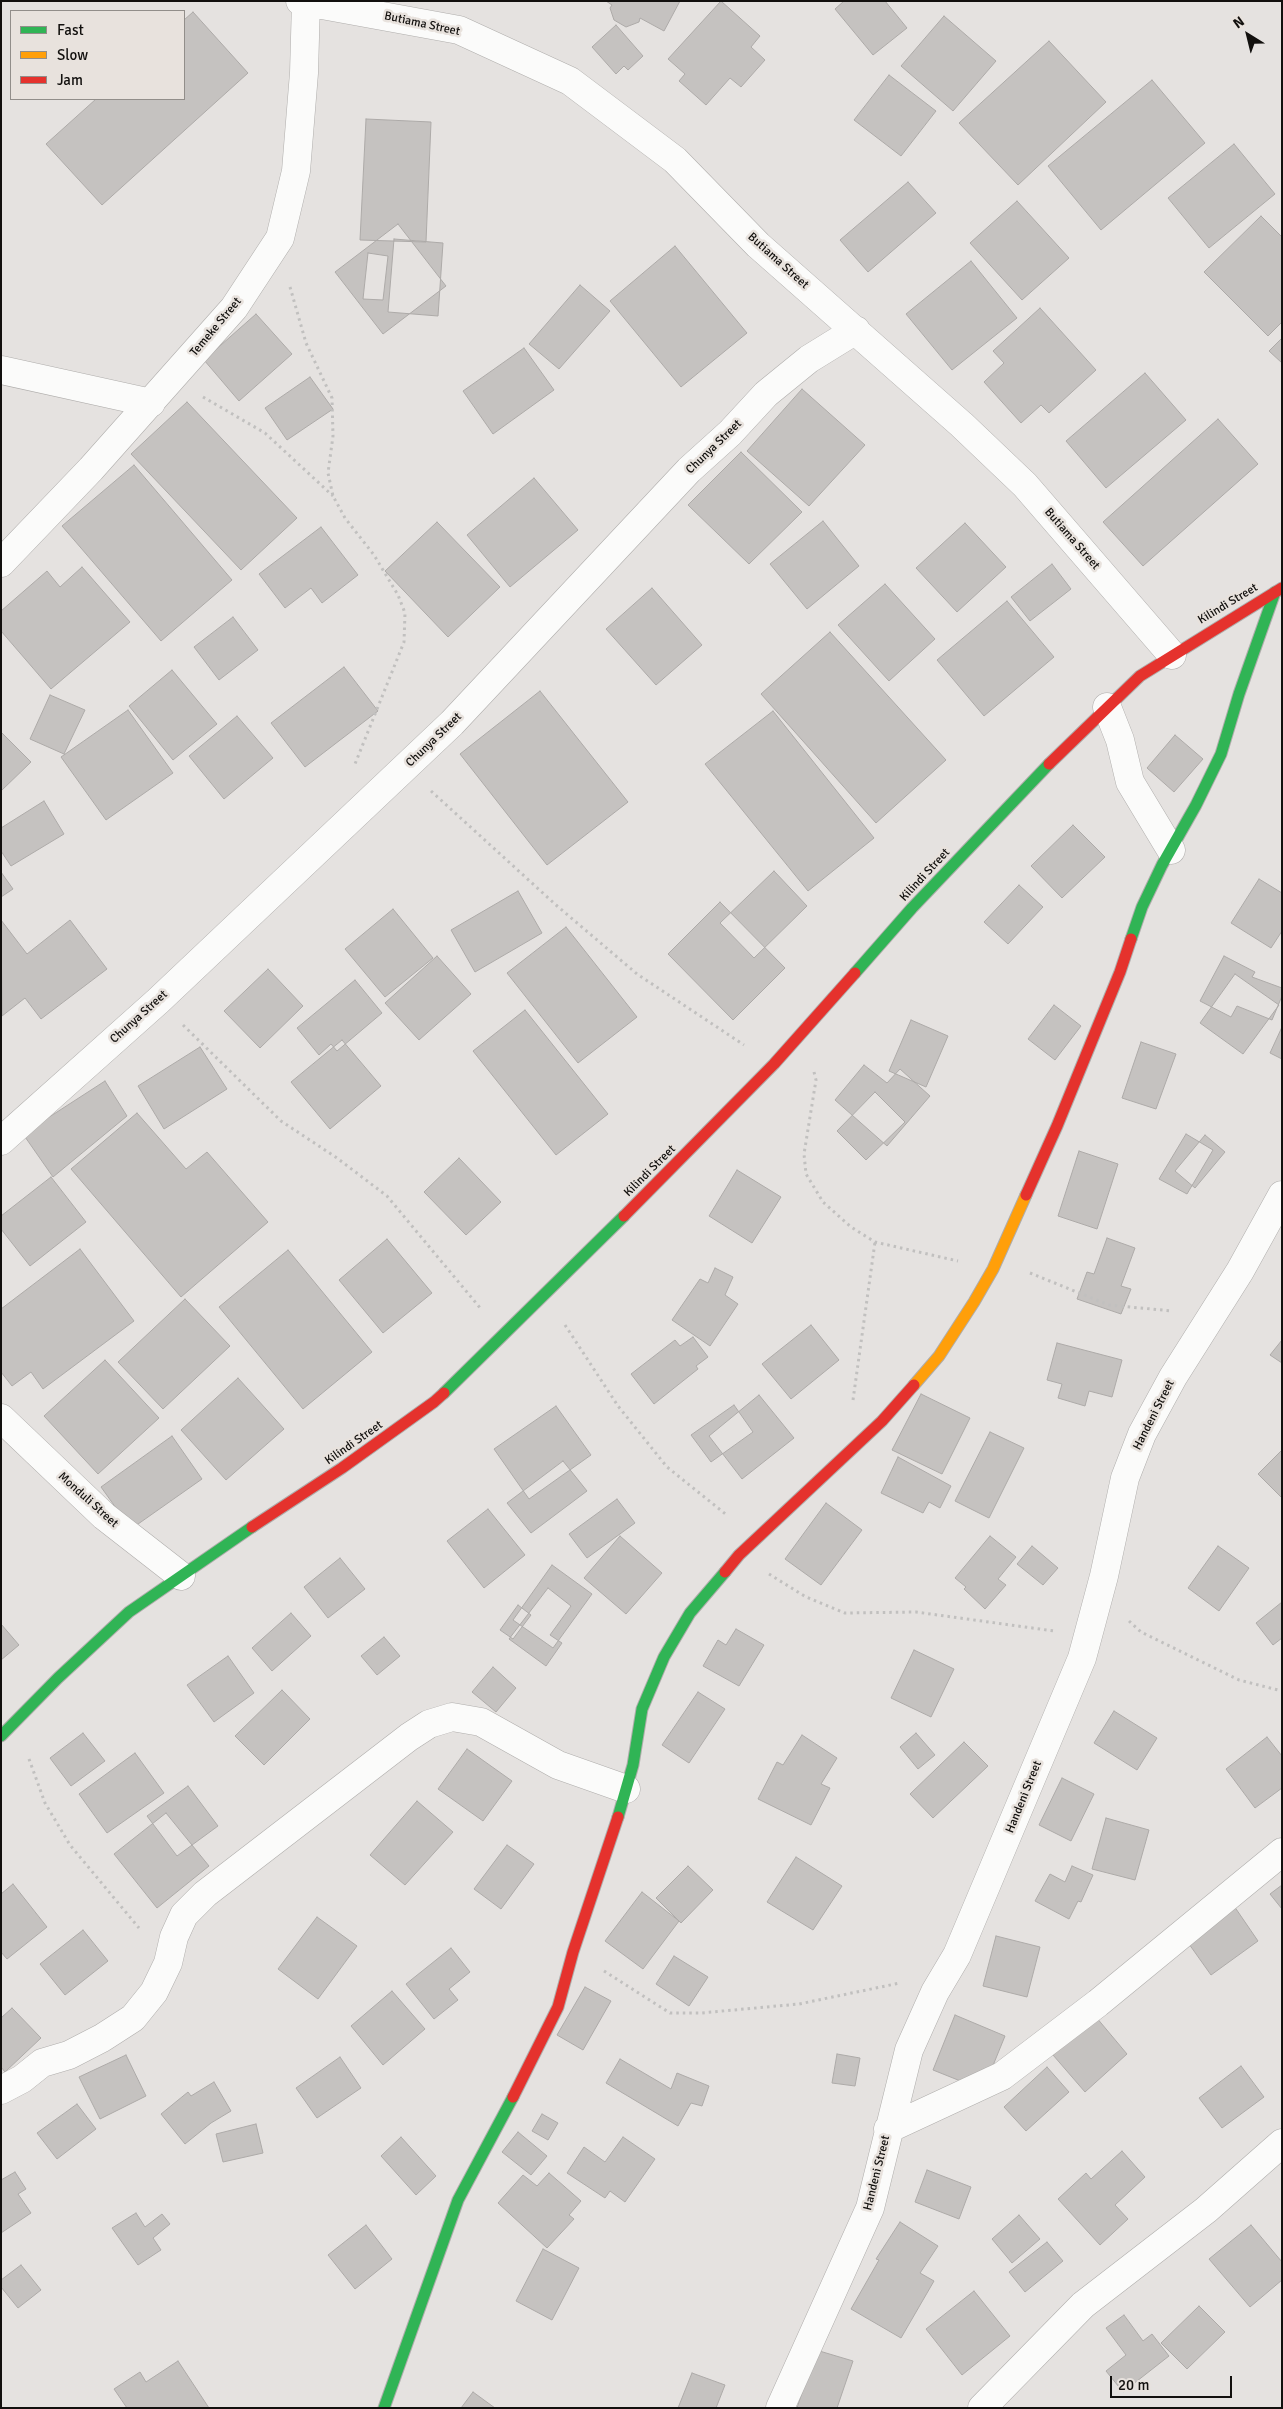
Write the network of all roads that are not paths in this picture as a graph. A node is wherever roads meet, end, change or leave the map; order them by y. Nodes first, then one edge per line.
1 (303, 2) edge
2 (856, 330) junction
3 (1, 370) edge
4 (151, 403) junction
5 (1, 563) edge
6 (1278, 590) edge
7 (1172, 656) junction
8 (1107, 707) junction
9 (1171, 850) junction
10 (1, 1141) edge
11 (1282, 1195) edge
12 (1, 1418) edge
13 (182, 1576) junction
14 (1, 1736) edge
15 (626, 1789) junction
16 (1282, 1852) edge
17 (1, 2090) edge
18 (888, 2129) junction
19 (1282, 2143) edge
20 (384, 2408) edge
21 (780, 2408) edge
22 (982, 2408) edge

1 - 2 street, Butiama Street
1 - 4 street, Temeke Street
2 - 7 street, Butiama Street
2 - 10 street, Chunya Street
3 - 4 street
4 - 5 street, Temeke Street
6 - 7 street, Kilindi Street
6 - 9 street
7 - 8 street, Kilindi Street
8 - 9 street
8 - 13 street, Kilindi Street
9 - 15 street
11 - 18 street, Handeni Street
12 - 13 street, Monduli Street
13 - 14 street, Kilindi Street
15 - 17 street
15 - 20 street
16 - 18 street
18 - 21 street, Handeni Street
19 - 22 street

